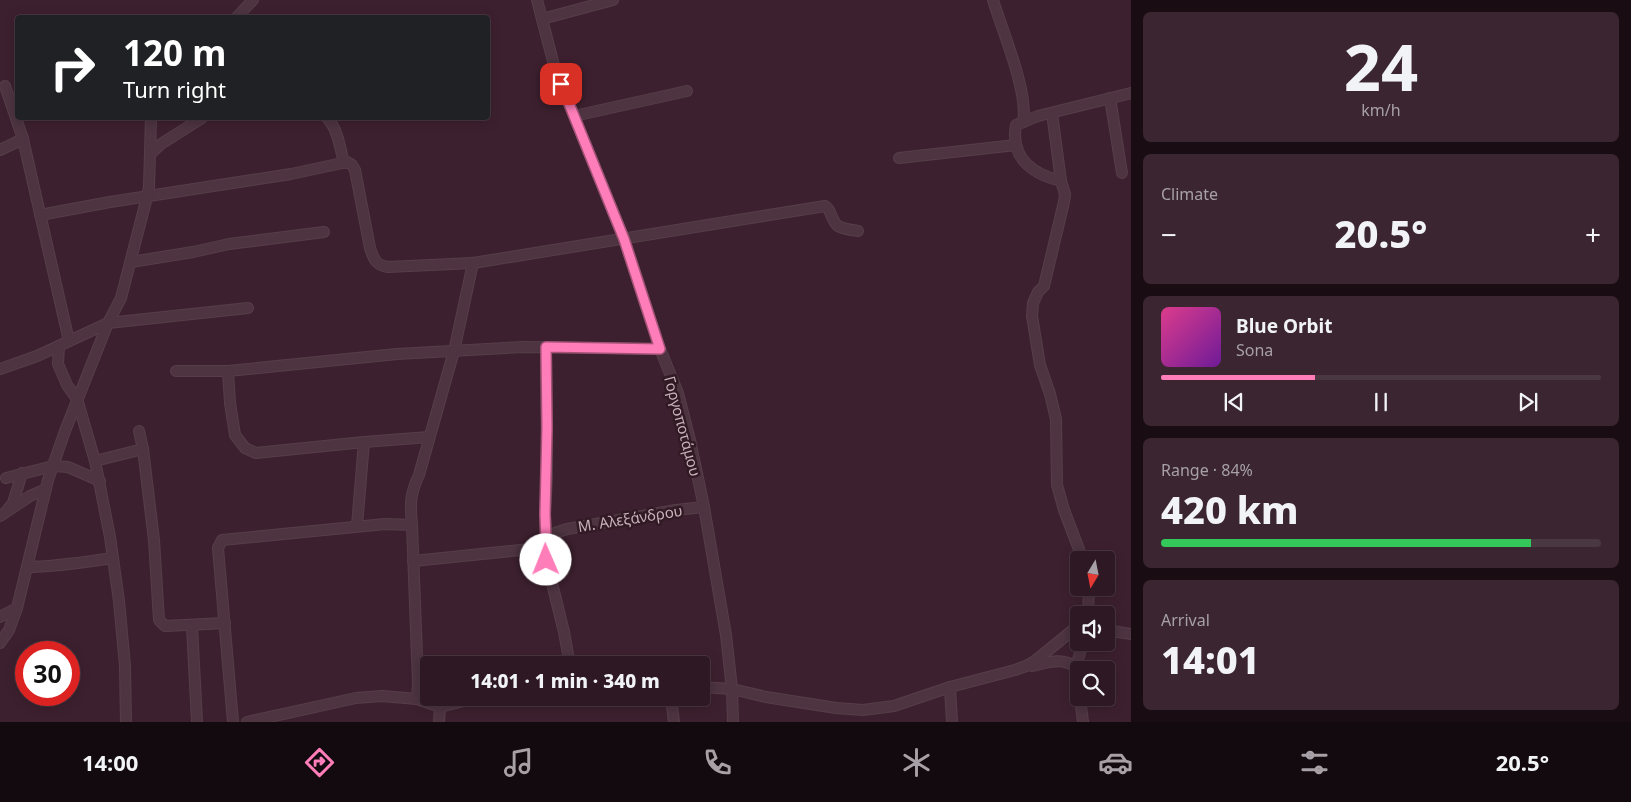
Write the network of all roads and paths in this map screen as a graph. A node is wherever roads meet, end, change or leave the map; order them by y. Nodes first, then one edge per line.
1 (254, 0) edge
2 (537, 0) edge
3 (613, 0) edge
4 (992, 0) edge
5 (239, 15) edge
6 (542, 19) junction
7 (6, 86) dead end
8 (687, 92) dead end
9 (1131, 93) edge
10 (1110, 98) junction
11 (1052, 113) junction
12 (15, 114) edge
13 (574, 116) junction
14 (17, 120) edge
15 (151, 120) edge
16 (199, 120) edge
17 (328, 120) edge
18 (1023, 122) junction
19 (23, 139) junction
20 (1016, 145) junction
21 (0, 150) edge
22 (150, 154) junction
23 (899, 158) dead end
24 (344, 163) junction
25 (1125, 169) edge
26 (1061, 182) junction
27 (147, 197) junction
28 (40, 215) junction
29 (858, 231) dead end
30 (324, 232) dead end
31 (624, 239) junction
32 (131, 262) junction
33 (473, 263) junction
34 (248, 308) dead end
35 (108, 323) junction
36 (69, 341) junction
37 (59, 346) junction
38 (546, 347) junction
39 (660, 349) junction
40 (454, 351) junction
41 (0, 369) edge
42 (228, 371) junction
43 (176, 372) dead end
44 (77, 399) junction
45 (139, 431) dead end
46 (429, 437) junction
47 (364, 442) junction
48 (143, 449) junction
49 (95, 461) junction
50 (52, 466) junction
51 (22, 473) junction
52 (6, 478) dead end
53 (100, 481) junction
54 (46, 489) junction
55 (704, 507) junction
56 (4, 513) edge
57 (412, 525) junction
58 (357, 526) junction
59 (544, 541) junction
60 (1080, 551) edge
61 (113, 558) junction
62 (413, 561) junction
63 (27, 567) junction
64 (17, 608) junction
65 (0, 617) edge
66 (225, 623) junction
67 (192, 626) junction
68 (1115, 631) edge
69 (1070, 632) edge
70 (1131, 634) edge
71 (0, 643) edge
72 (568, 656) edge
73 (1070, 662) edge
74 (1015, 670) junction
75 (950, 687) junction
76 (710, 688) edge
77 (732, 689) junction
78 (417, 699) junction
79 (444, 706) edge
80 (672, 706) edge
81 (1081, 706) edge
82 (440, 707) junction
83 (126, 722) edge
84 (197, 722) edge
85 (233, 722) edge
86 (247, 722) edge
87 (439, 722) edge
88 (674, 722) edge
89 (733, 722) edge
90 (952, 722) edge
91 (1083, 722) edge

1 - 5 street
2 - 6 street, Γοργοποτάμου
3 - 6 street
4 - 18 street
6 - 13 street, Γοργοποτάμου
7 - 12 street
8 - 13 street
9 - 10 street
10 - 11 street
10 - 25 street
11 - 18 street
11 - 26 street
13 - 31 street, Γοργοποτάμου
14 - 19 street
15 - 22 street
16 - 22 street
17 - 24 street
18 - 20 street
19 - 21 street
19 - 28 street
20 - 23 street
20 - 26 street
22 - 27 street
24 - 27 street
24 - 33 street
26 - 60 street
27 - 28 street
27 - 32 street
28 - 36 street
29 - 31 street
30 - 32 street
31 - 33 street
31 - 39 street, Γοργοποτάμου
32 - 35 street
33 - 40 street
34 - 35 street
35 - 36 street
35 - 44 street
36 - 37 street
37 - 41 street
37 - 44 street
38 - 39 street
38 - 40 street
38 - 59 street
39 - 55 street, Γοργοποτάμου
40 - 42 street
40 - 46 street
42 - 43 street
42 - 47 street
44 - 49 street
44 - 50 street
45 - 48 street
46 - 47 street
46 - 57 street
47 - 58 street
48 - 49 street
48 - 67 street
49 - 53 street
50 - 51 street
50 - 53 street
50 - 54 street
51 - 52 street
51 - 56 street
53 - 61 street
54 - 56 street
54 - 63 street
55 - 59 street, Μ. Αλεξάνδρου
55 - 77 street, Γοργοποτάμου
57 - 58 street
57 - 62 street
58 - 66 street
59 - 62 street, Μ. Αλεξάνδρου
59 - 72 street
61 - 63 street
61 - 83 street
62 - 78 street
63 - 64 street
64 - 65 street
64 - 71 street
66 - 67 street
66 - 85 street
67 - 84 street
68 - 70 street
69 - 74 street
73 - 74 street
74 - 75 street
75 - 77 street
75 - 90 street
76 - 77 street
77 - 89 street, Γοργοποτάμου
78 - 82 street
78 - 86 street
79 - 82 street
80 - 88 street
81 - 91 street
82 - 87 street

